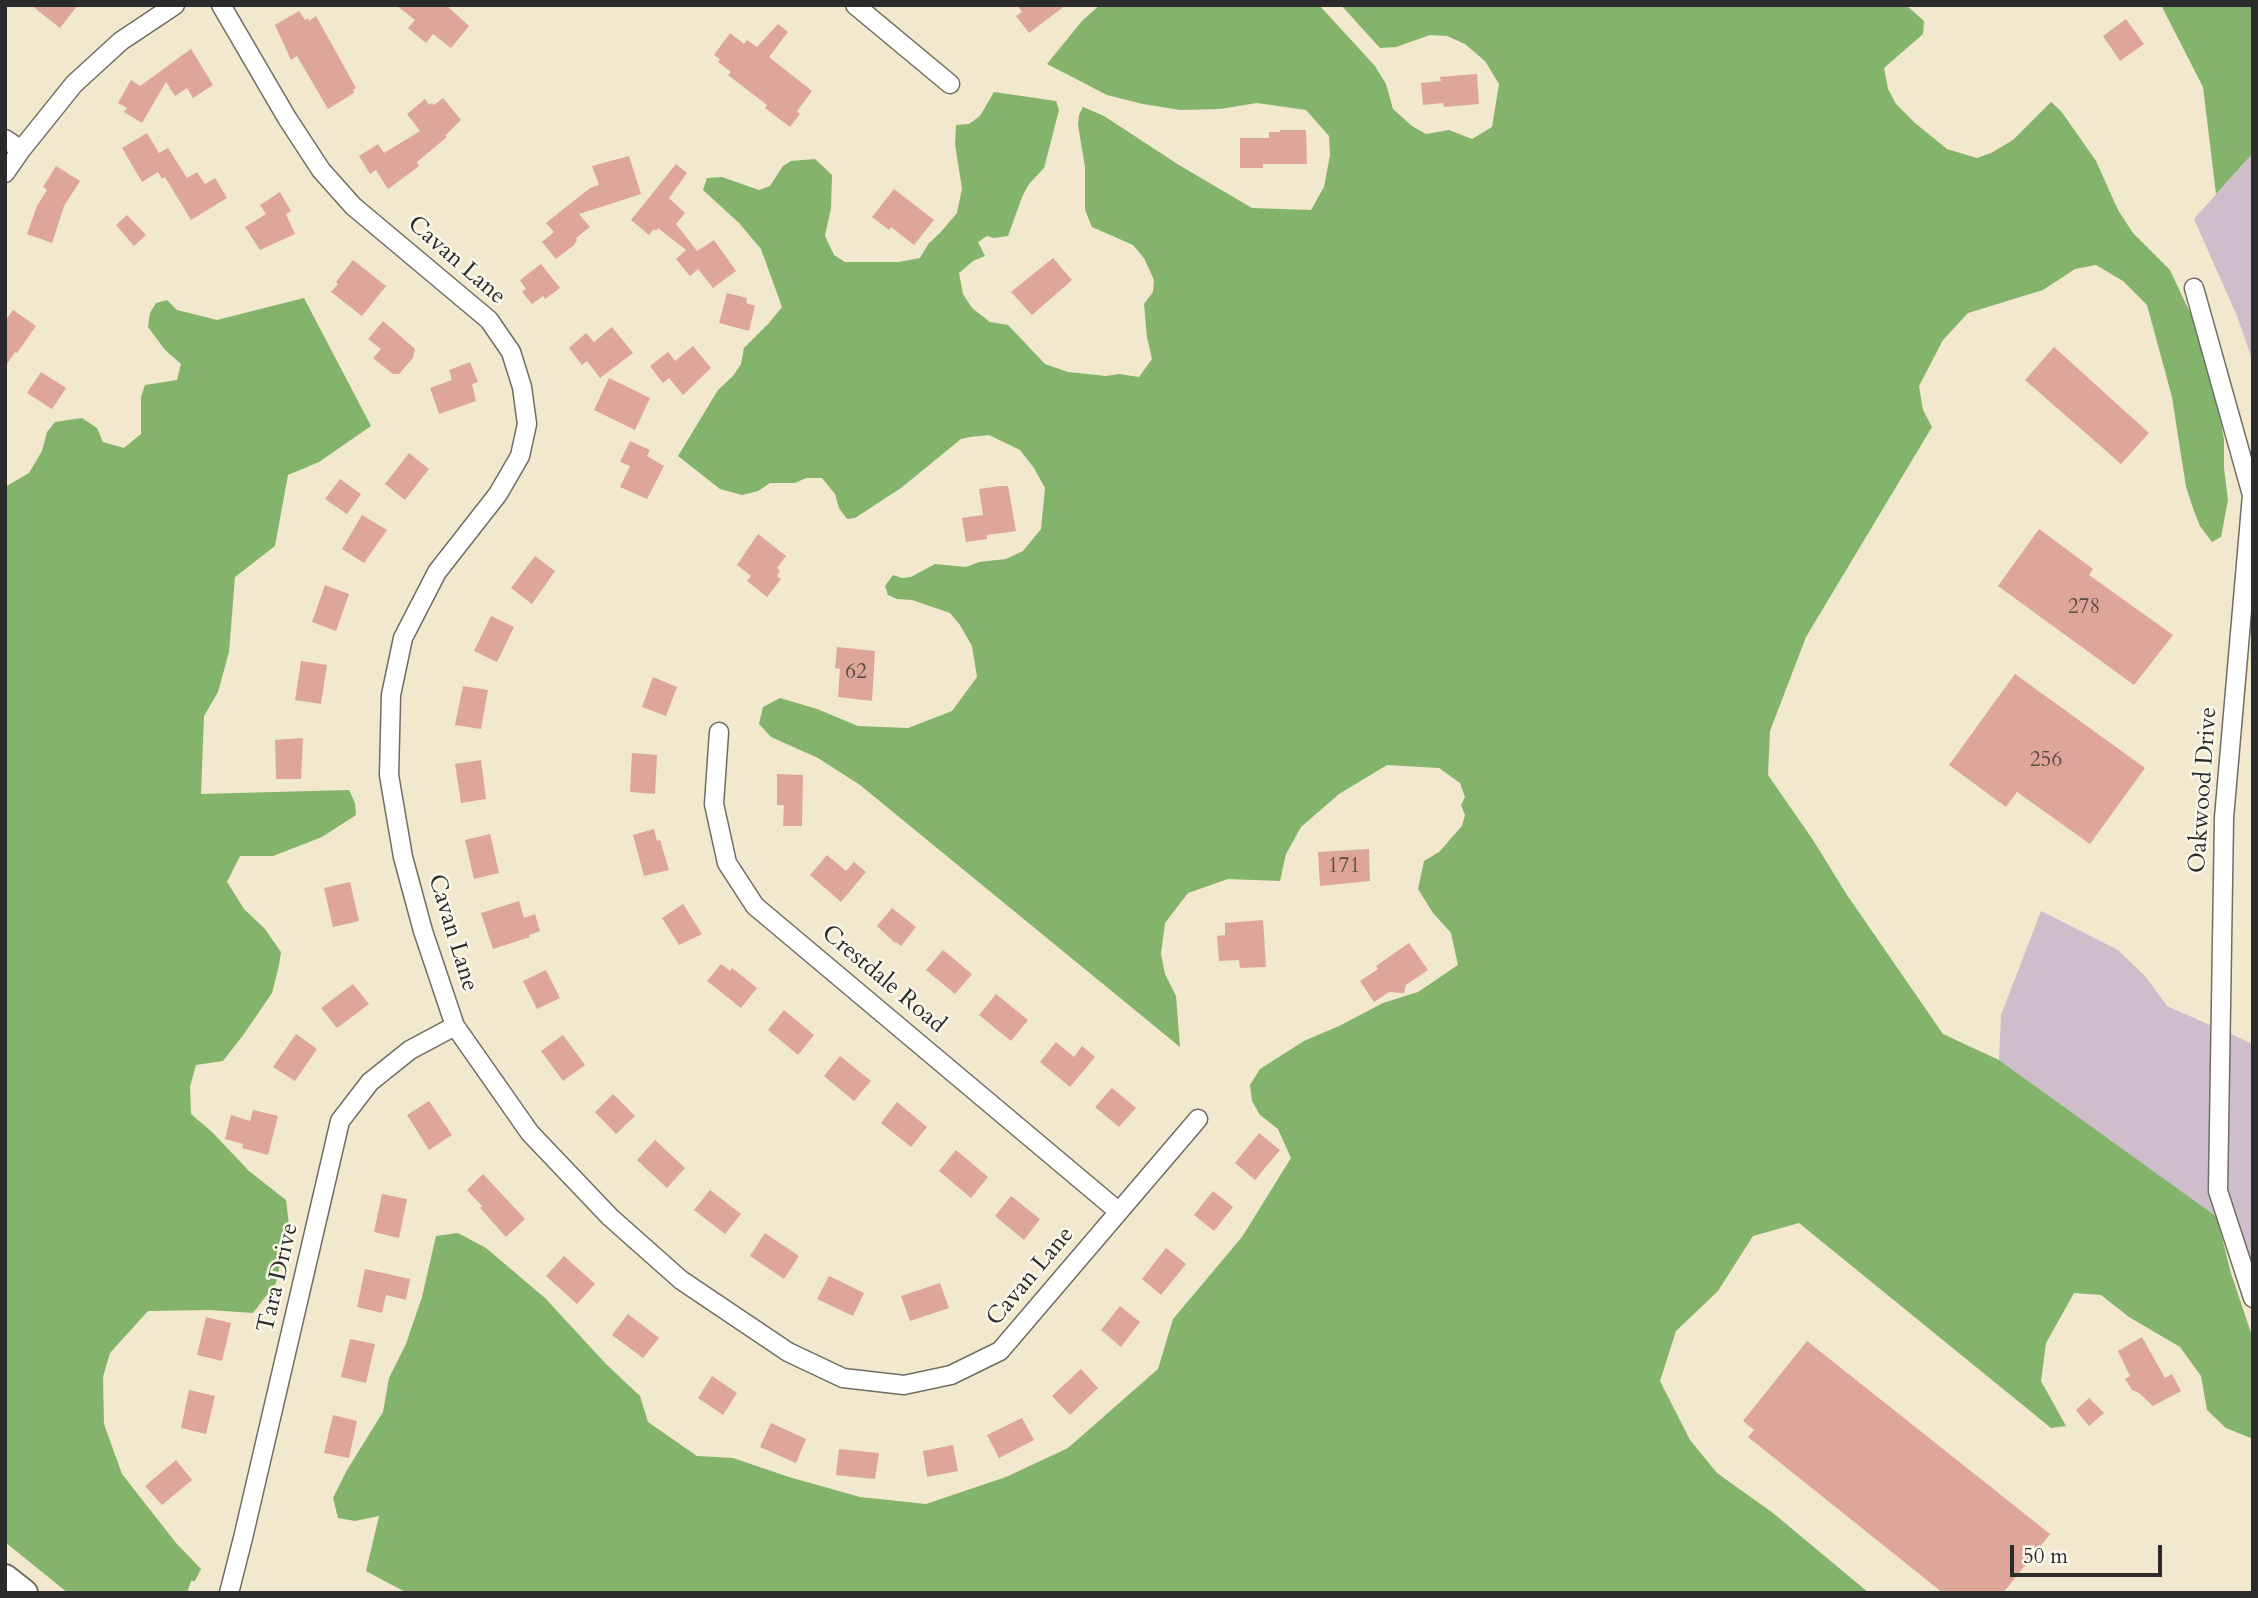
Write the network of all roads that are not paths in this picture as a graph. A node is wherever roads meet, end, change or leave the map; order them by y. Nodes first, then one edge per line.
1 (176, 5) edge
2 (221, 5) edge
3 (855, 5) edge
4 (950, 84) dead end
5 (5, 139) edge
6 (21, 150) junction
7 (5, 173) edge
8 (2194, 288) dead end
9 (719, 733) dead end
10 (456, 1026) junction
11 (1198, 1119) dead end
12 (1118, 1211) junction
13 (2253, 1298) edge
14 (5, 1578) edge
15 (24, 1593) edge
16 (229, 1593) edge

1 - 6 street
2 - 10 street, Cavan Lane
3 - 4 street
5 - 6 street
6 - 7 street
8 - 13 street, Oakwood Drive
9 - 12 street, Crestdale Road
10 - 12 street, Cavan Lane
10 - 16 street, Tara Drive
11 - 12 street, Cavan Lane
14 - 15 main road

